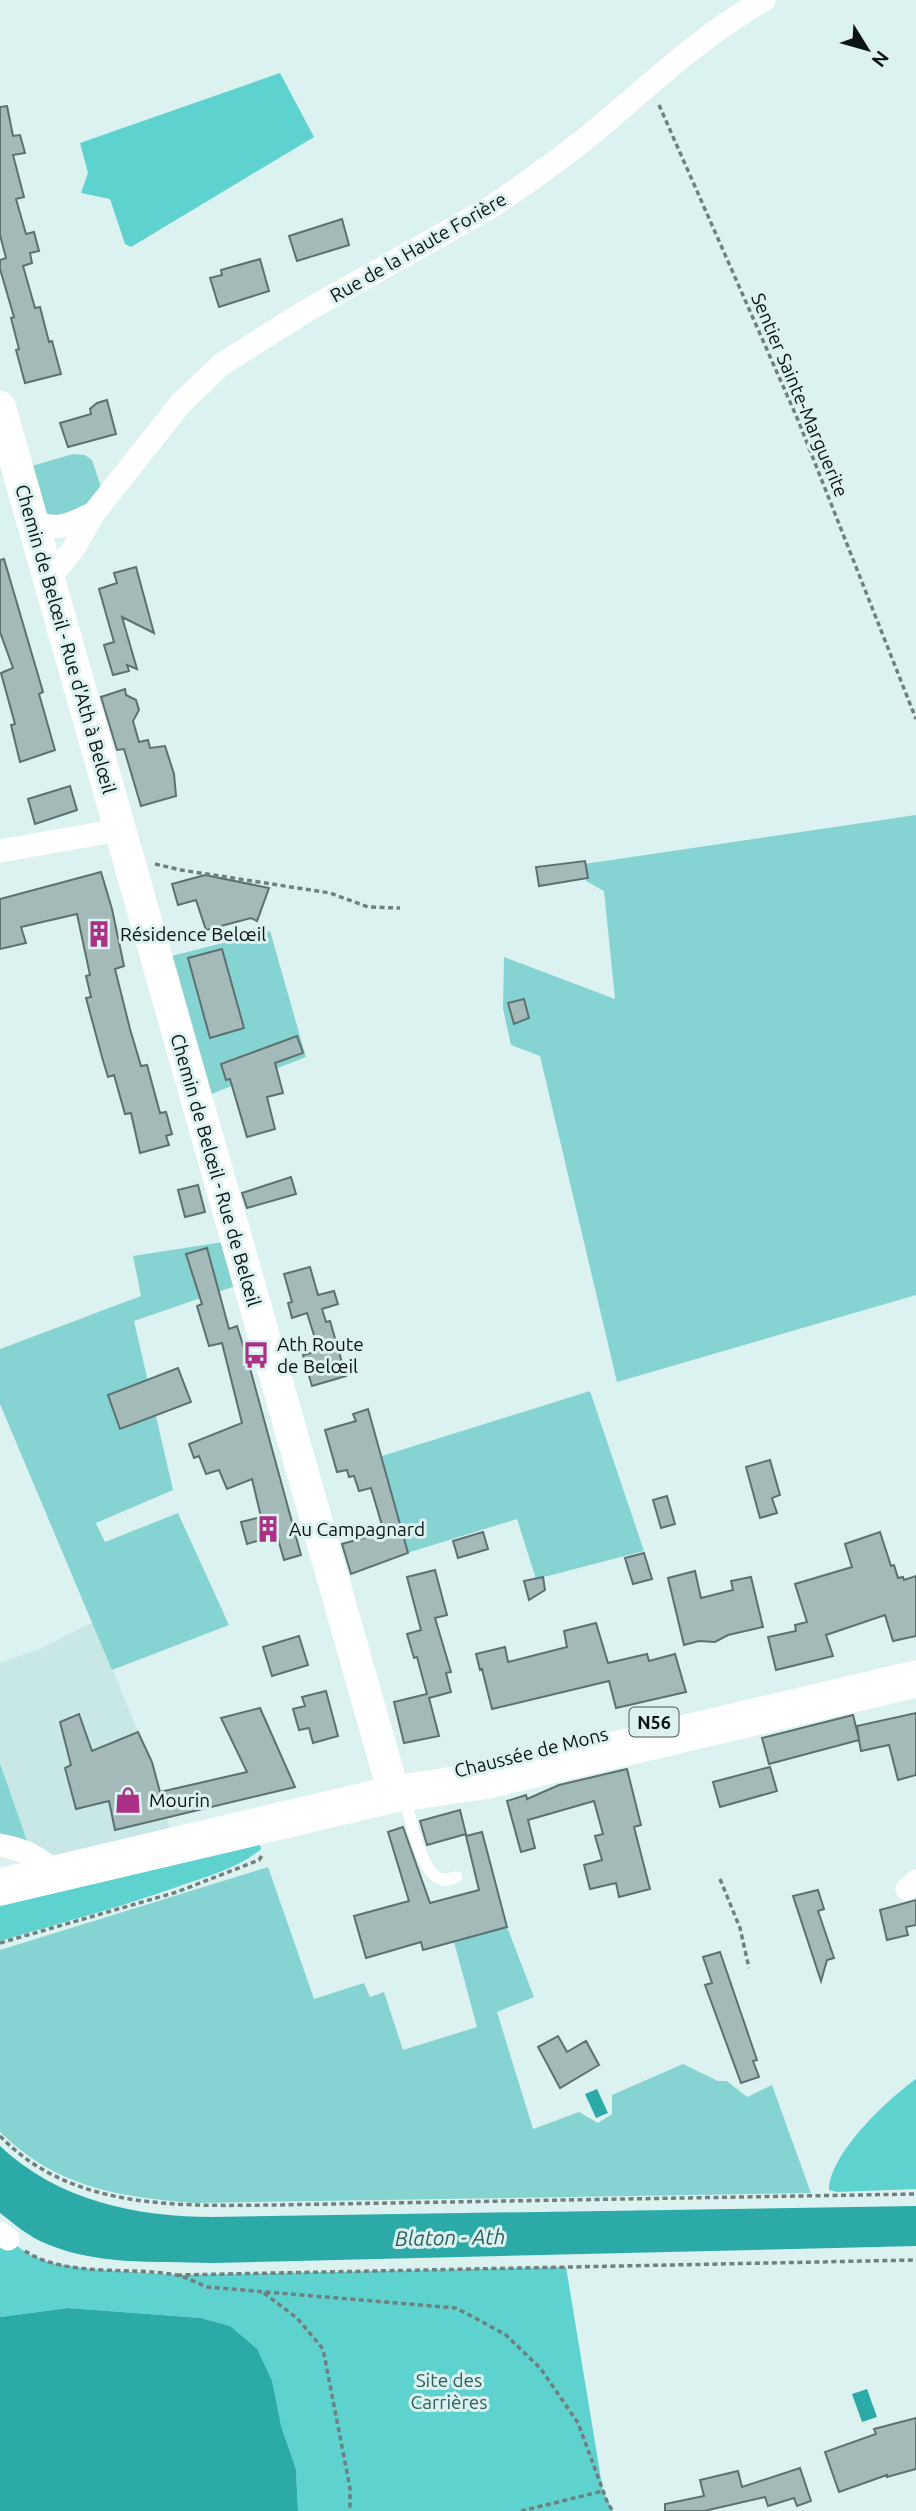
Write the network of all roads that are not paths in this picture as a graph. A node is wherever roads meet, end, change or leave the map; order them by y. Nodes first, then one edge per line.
1 (764, 0) edge
2 (0, 407) edge
3 (94, 513) junction
4 (33, 521) junction
5 (48, 578) junction
6 (123, 844) junction
7 (0, 851) edge
8 (916, 1659) edge
9 (916, 1679) edge
10 (399, 1793) junction
11 (0, 1844) edge
12 (57, 1874) junction
13 (456, 1877) dead end
14 (0, 1887) edge

1 - 3 street, Rue de la Haute Forière
2 - 4 street, Chemin de Belœil - Rue d'Ath à Belœil
3 - 4 street, Rue de la Haute Forière
3 - 5 street, Rue de la Haute Forière
4 - 5 street, Chemin de Belœil - Rue d'Ath à Belœil
5 - 6 street, Chemin de Belœil - Rue d'Ath à Belœil
6 - 7 street
6 - 10 street, Chemin de Belœil - Rue de Belœil
8 - 10 main road, Chaussée de Mons / N56
9 - 10 main road, Chaussée de Mons / N56
10 - 12 main road, Chaussée de Mons / N56
10 - 13 lane
11 - 12 street
12 - 14 main road, Chaussée de Mons / N56

